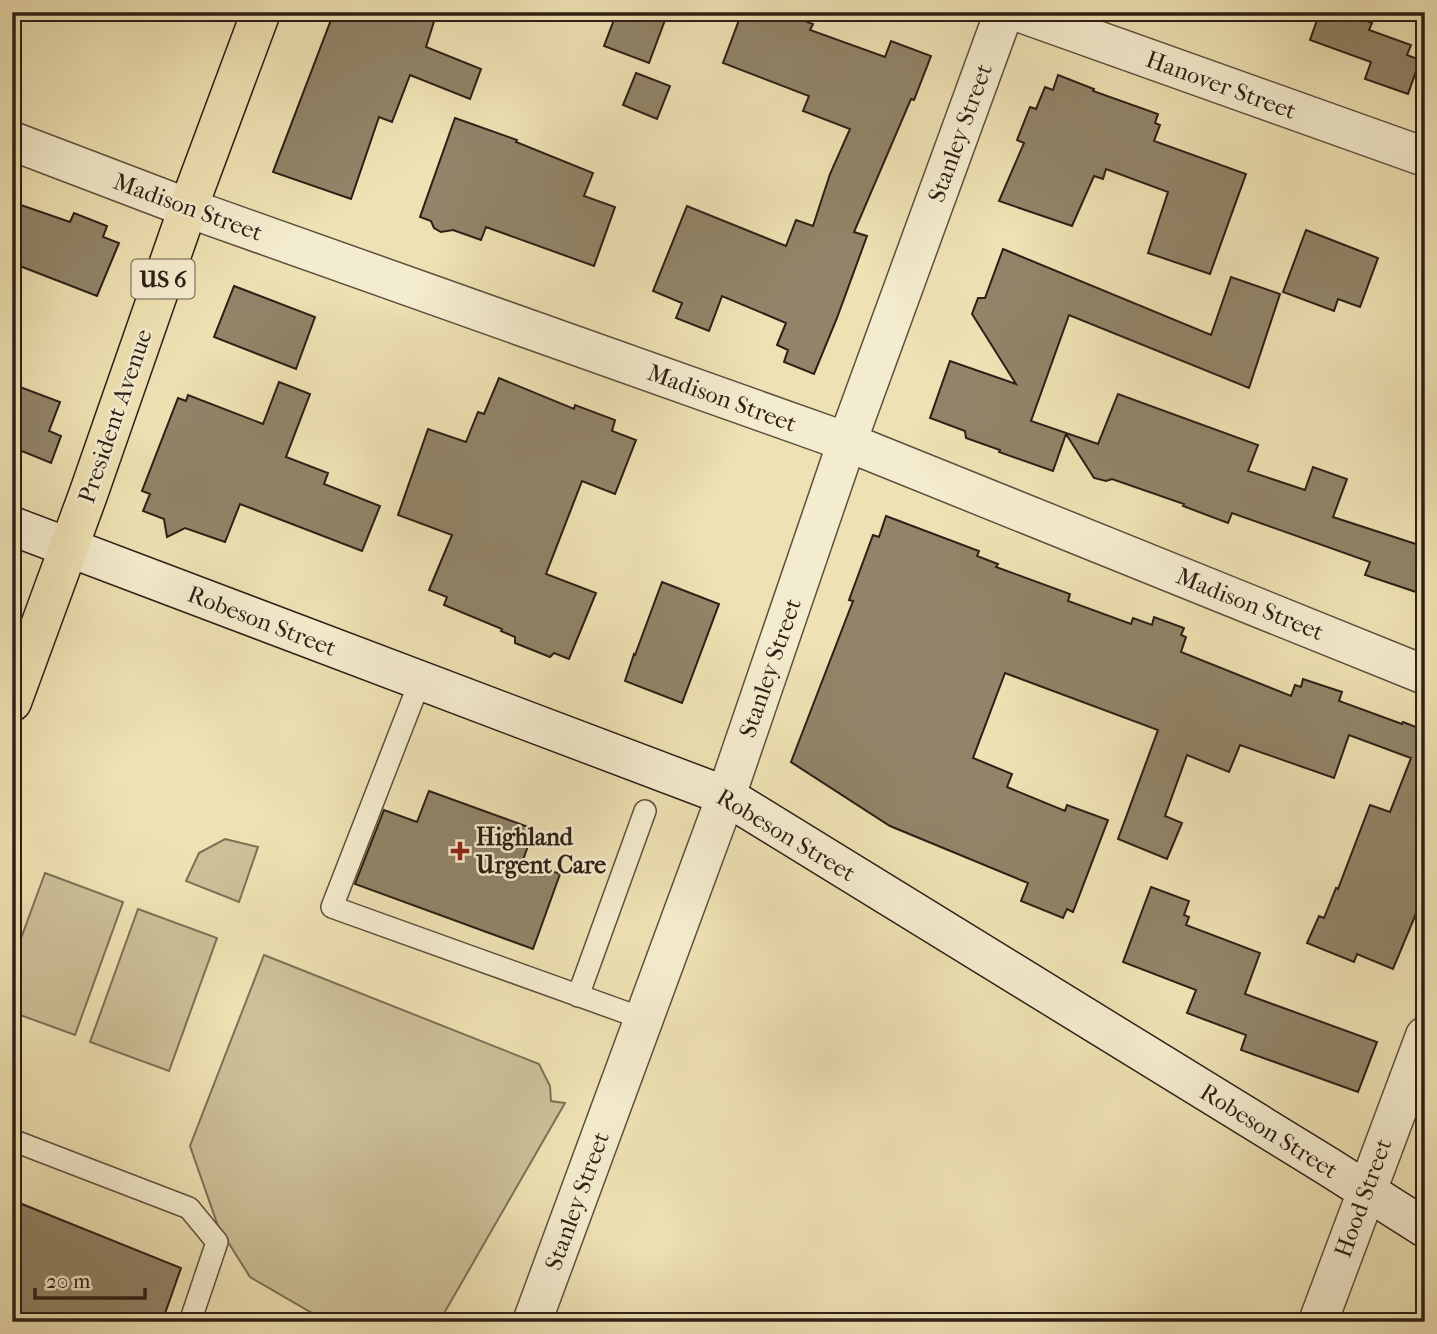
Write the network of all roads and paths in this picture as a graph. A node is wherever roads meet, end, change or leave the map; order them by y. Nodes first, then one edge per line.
1 (261, 12) edge
2 (1004, 12) edge
3 (1018, 12) edge
4 (12, 141) edge
5 (1425, 157) edge
6 (188, 208) junction
7 (847, 442) junction
8 (12, 526) edge
9 (69, 547) junction
10 (1425, 674) edge
11 (420, 681) junction
12 (12, 702) edge
13 (726, 796) junction
14 (645, 811) dead end
15 (578, 996) junction
16 (644, 1020) junction
17 (1425, 1036) edge
18 (12, 1140) edge
19 (1366, 1190) junction
20 (1425, 1228) edge
21 (190, 1322) edge
22 (533, 1322) edge
23 (1318, 1322) edge

1 - 6 main road, President Avenue / US 6
2 - 7 street, Stanley Street
3 - 5 street, Hanover Street
4 - 6 street, Madison Street
6 - 7 street, Madison Street
6 - 9 main road, President Avenue / US 6
7 - 10 street, Madison Street
7 - 13 street, Stanley Street
8 - 9 street, Robeson Street
9 - 11 street, Robeson Street
9 - 12 main road, President Avenue / US 6
11 - 13 street, Robeson Street
11 - 15 lane
13 - 16 street, Stanley Street
13 - 19 street, Robeson Street
14 - 15 lane
15 - 16 lane
16 - 22 street, Stanley Street
17 - 19 street, Hood Street
18 - 21 lane
19 - 20 street, Robeson Street
19 - 23 street, Hood Street

